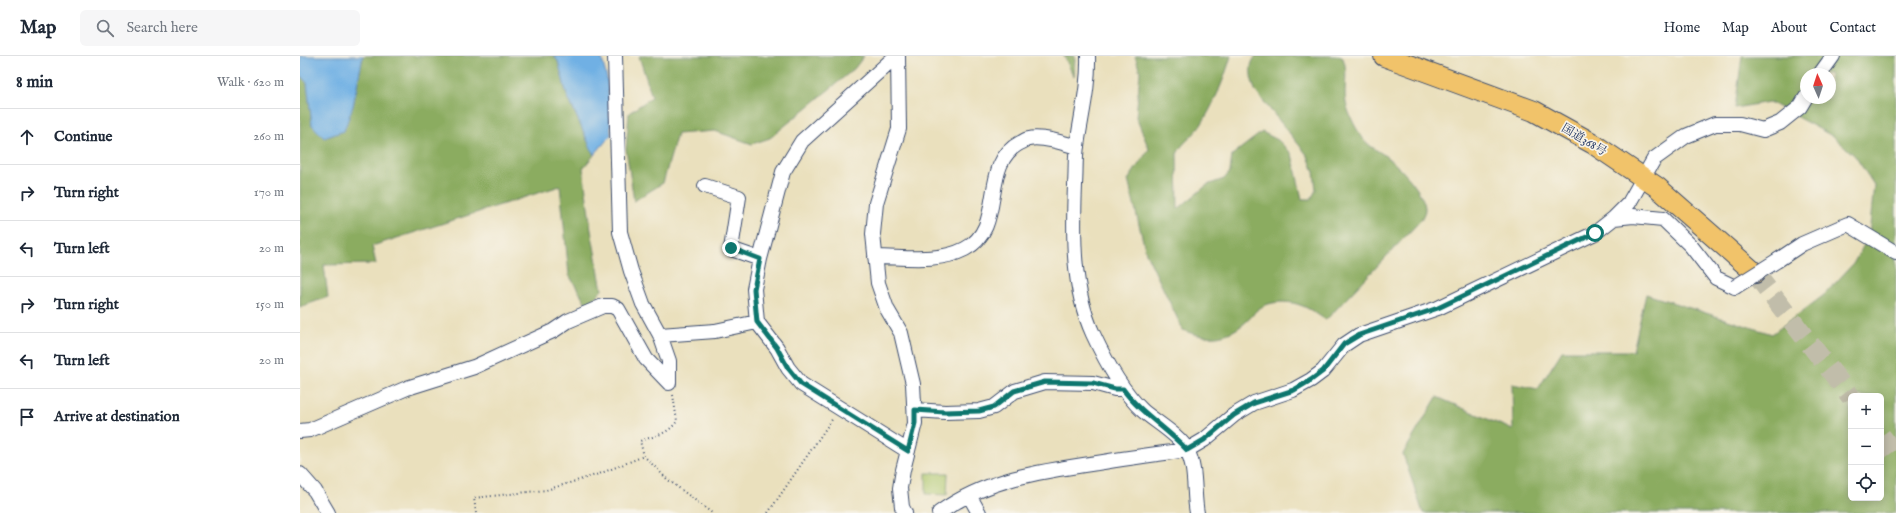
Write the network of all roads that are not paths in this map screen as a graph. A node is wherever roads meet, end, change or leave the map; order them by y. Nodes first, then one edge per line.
1 (615, 56) edge
2 (897, 56) edge
3 (1088, 56) edge
4 (1384, 56) edge
5 (1833, 56) edge
6 (1824, 68) edge
7 (1802, 104) edge
8 (1077, 147) junction
9 (1644, 178) junction
10 (705, 186) dead end
11 (1614, 218) junction
12 (1896, 253) edge
13 (875, 257) junction
14 (760, 259) junction
15 (1755, 273) tunnel mouth
16 (757, 322) junction
17 (660, 335) junction
18 (1123, 389) junction
19 (915, 410) junction
20 (300, 431) edge
21 (1187, 450) junction
22 (908, 451) junction
23 (300, 474) edge
24 (969, 495) junction
25 (328, 513) edge
26 (905, 513) edge
27 (939, 513) edge
28 (979, 513) edge
29 (1197, 513) edge

1 - 17 street
2 - 13 street
2 - 14 street
3 - 8 street
4 - 9 highway, 国道368号
5 - 6 street
7 - 9 street
8 - 13 street
8 - 18 street
9 - 11 street
9 - 15 highway, 国道368号
10 - 14 street
11 - 12 street, bridge
11 - 21 street
13 - 19 street
14 - 16 street
16 - 17 street
16 - 22 street
17 - 20 street
18 - 19 street
18 - 21 street
19 - 22 street
21 - 24 street
21 - 29 street
22 - 26 street
23 - 25 street
24 - 27 street
24 - 28 street

